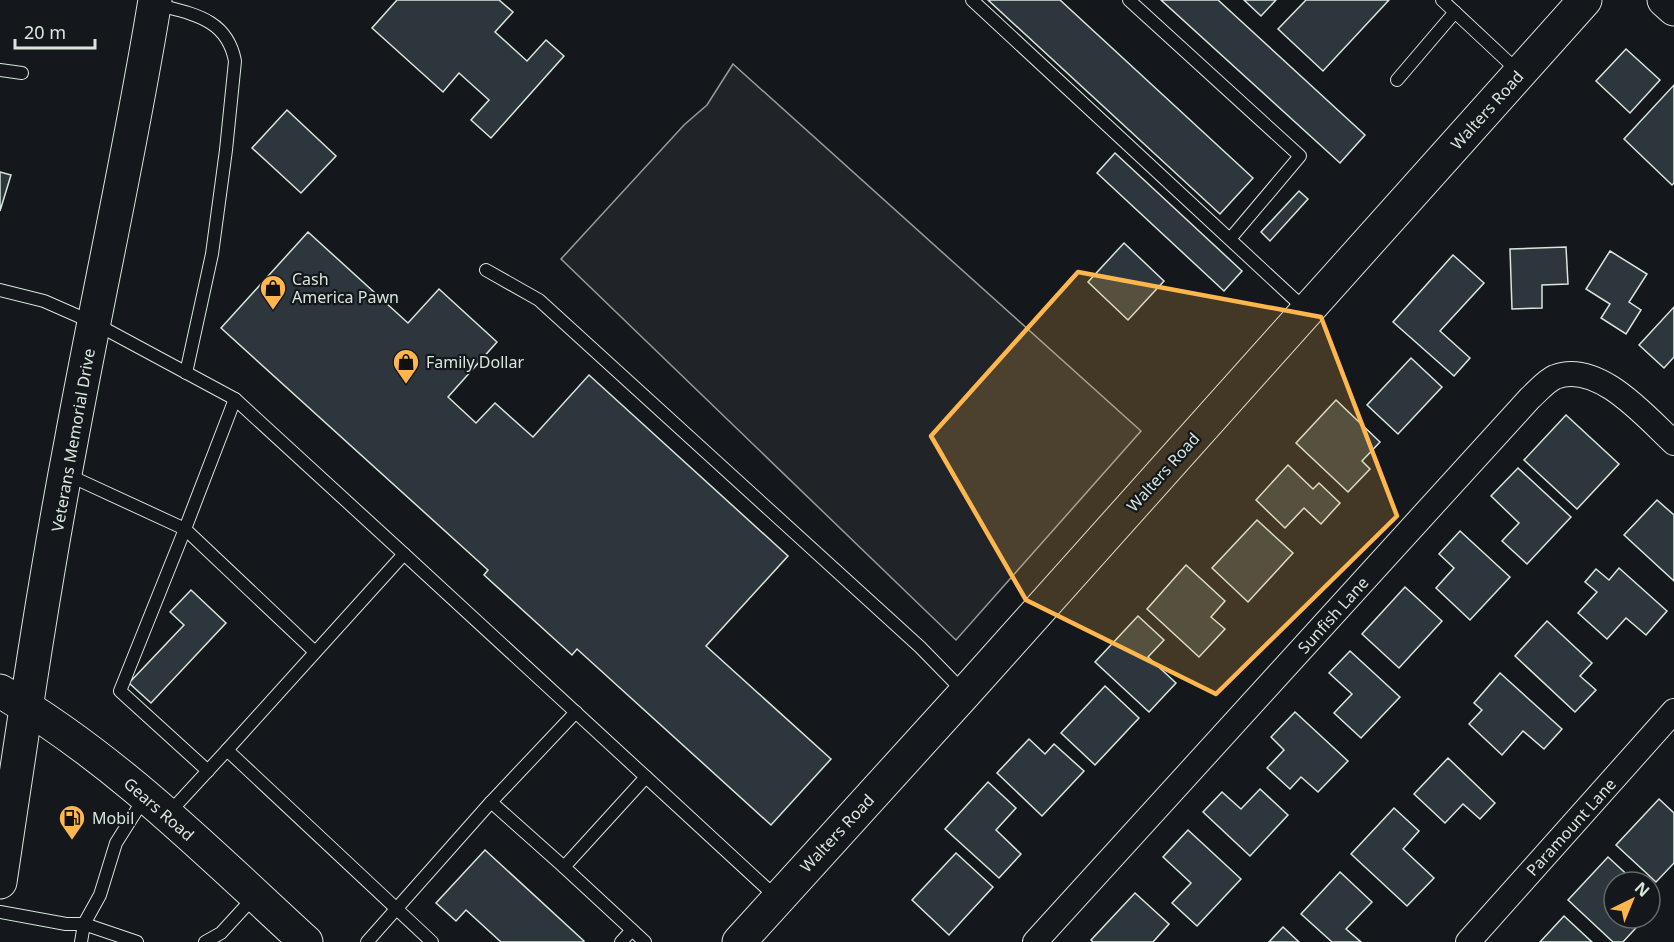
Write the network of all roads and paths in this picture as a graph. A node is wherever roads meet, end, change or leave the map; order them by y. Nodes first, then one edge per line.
1 (972, 0) edge
2 (1129, 0) edge
3 (1442, 0) edge
4 (1585, 0) edge
5 (1664, 0) edge
6 (155, 2) edge
7 (1674, 9) edge
8 (1455, 12) junction
9 (0, 70) edge
10 (1520, 73) junction
11 (22, 74) dead end
12 (1397, 80) dead end
13 (1230, 239) junction
14 (486, 270) dead end
15 (0, 290) edge
16 (1306, 311) junction
17 (94, 323) junction
18 (186, 373) junction
19 (235, 399) junction
20 (1674, 443) edge
21 (65, 474) junction
22 (184, 529) junction
23 (404, 554) junction
24 (315, 652) junction
25 (965, 693) junction
26 (13, 699) edge
27 (1674, 711) edge
28 (576, 712) junction
29 (227, 750) junction
30 (208, 771) junction
31 (646, 777) junction
32 (491, 802) junction
33 (157, 806) junction
34 (3, 838) edge
35 (564, 867) junction
36 (0, 882) edge
37 (255, 896) junction
38 (777, 898) junction
39 (396, 909) junction
40 (0, 912) edge
41 (84, 924) junction
42 (632, 930) junction
43 (81, 942) edge
44 (137, 942) edge
45 (205, 942) edge
46 (306, 942) edge
47 (367, 942) edge
48 (432, 942) edge
49 (621, 942) edge
50 (645, 942) edge
51 (739, 942) edge
52 (1035, 942) edge
53 (1468, 942) edge

1 - 13 lane
2 - 13 lane
3 - 8 lane
4 - 10 street, Walters Road
5 - 7 street
6 - 17 street, Veterans Memorial Drive
6 - 18 lane
8 - 10 lane
8 - 12 lane
9 - 11 lane
10 - 16 street, Walters Road
13 - 16 lane
14 - 25 lane
15 - 17 lane
16 - 25 street, Walters Road
17 - 18 lane
17 - 21 street, Veterans Memorial Drive
18 - 19 lane
19 - 22 lane
19 - 23 lane
20 - 52 street, Sunfish Lane
21 - 22 lane
21 - 26 street, Veterans Memorial Drive
22 - 24 lane
22 - 30 lane
23 - 24 lane
23 - 28 lane
24 - 29 lane
25 - 38 street, Walters Road
26 - 33 street, Gears Road
26 - 34 street, Veterans Memorial Drive
27 - 53 street, Paramount Lane
28 - 31 lane
28 - 32 lane
29 - 30 lane
29 - 39 lane
30 - 33 lane
31 - 35 lane
31 - 38 lane
32 - 35 lane
32 - 39 lane
33 - 37 street, Gears Road
33 - 41 lane
34 - 36 street, Veterans Memorial Drive
35 - 42 lane
37 - 45 lane
37 - 46 street, Gears Road
38 - 51 street, Walters Road
39 - 47 lane
39 - 48 lane
40 - 41 lane
41 - 43 lane
41 - 44 lane
42 - 49 lane
42 - 50 lane

